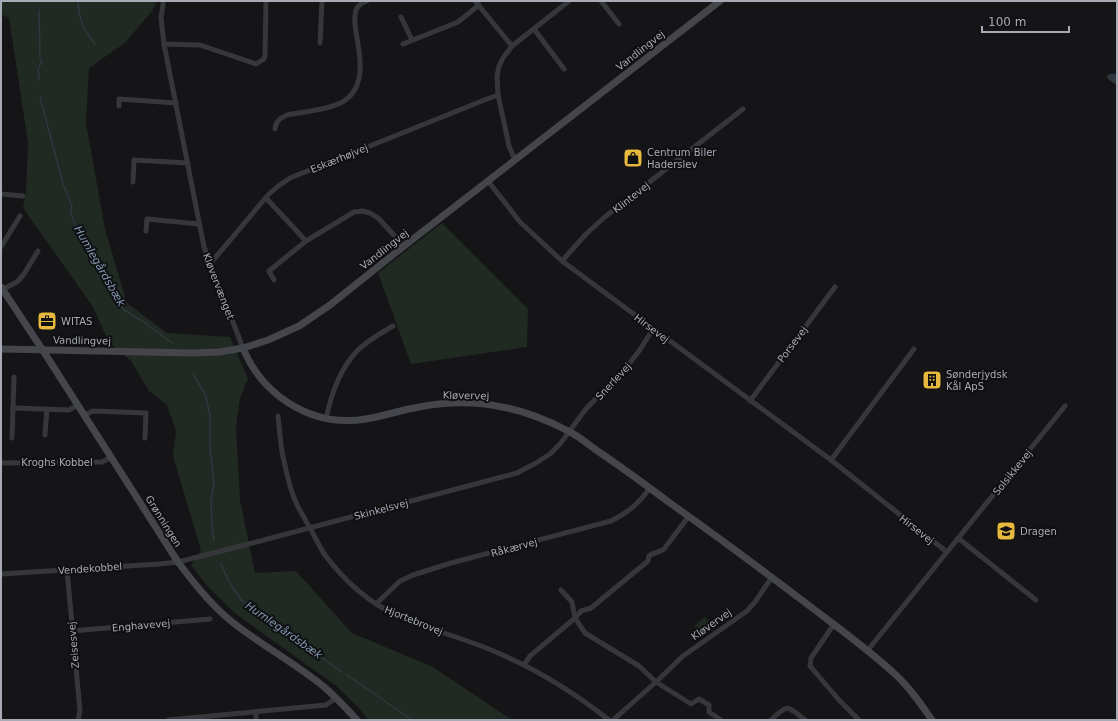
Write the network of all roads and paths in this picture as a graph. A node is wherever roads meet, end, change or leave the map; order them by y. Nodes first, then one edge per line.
1 (266, 1) edge
2 (322, 1) edge
3 (367, 1) edge
4 (569, 1) edge
5 (601, 1) edge
6 (720, 1) edge
7 (478, 3) edge
8 (163, 4) dead end
9 (401, 17) dead end
10 (619, 24) dead end
11 (534, 29) junction
12 (412, 40) junction
13 (320, 42) dead end
14 (164, 44) junction
15 (403, 44) dead end
16 (512, 46) junction
17 (564, 70) dead end
18 (498, 95) junction
19 (176, 103) junction
20 (119, 106) dead end
21 (743, 109) dead end
22 (275, 129) dead end
23 (515, 160) junction
24 (188, 163) junction
25 (488, 181) junction
26 (132, 182) dead end
27 (1, 194) edge
28 (23, 196) dead end
29 (266, 198) junction
30 (20, 216) dead end
31 (199, 224) junction
32 (146, 231) dead end
33 (306, 241) junction
34 (404, 246) junction
35 (1, 247) edge
36 (38, 251) dead end
37 (562, 261) junction
38 (210, 264) junction
39 (274, 280) dead end
40 (835, 287) dead end
41 (2, 288) edge
42 (393, 326) dead end
43 (653, 329) junction
44 (243, 348) junction
45 (1, 349) edge
46 (42, 349) junction
47 (914, 349) dead end
48 (14, 377) dead end
49 (750, 401) junction
50 (78, 405) junction
51 (1065, 406) dead end
52 (13, 408) junction
53 (47, 409) junction
54 (85, 416) junction
55 (278, 416) dead end
56 (326, 419) junction
57 (570, 432) junction
58 (45, 435) dead end
59 (12, 438) dead end
60 (145, 438) dead end
61 (112, 457) junction
62 (831, 460) junction
63 (1, 463) edge
64 (650, 488) junction
65 (689, 516) junction
66 (310, 528) junction
67 (958, 538) junction
68 (947, 552) junction
69 (178, 562) junction
70 (67, 570) junction
71 (1, 574) edge
72 (772, 577) junction
73 (561, 590) dead end
74 (1036, 600) dead end
75 (376, 604) junction
76 (575, 618) junction
77 (210, 619) dead end
78 (834, 624) junction
79 (72, 631) junction
80 (867, 651) junction
81 (524, 665) junction
82 (656, 682) junction
83 (336, 698) junction
84 (256, 712) junction
85 (78, 720) edge
86 (168, 720) edge
87 (256, 720) edge
88 (357, 720) edge
89 (610, 720) edge
90 (613, 720) edge
91 (721, 720) edge
92 (771, 720) edge
93 (805, 720) edge
94 (859, 720) edge
95 (932, 720) edge

1 - 14 street
2 - 13 street
3 - 22 street
4 - 11 street
5 - 10 street
6 - 23 street, Vandlingvej
7 - 12 street
7 - 16 street
8 - 14 street, Kløvervænget
9 - 12 street
11 - 16 street
11 - 17 street
12 - 15 street
14 - 19 street, Kløvervænget
16 - 18 street
18 - 23 street
18 - 29 street, Eskærhøjvej
19 - 20 street
19 - 24 street, Kløvervænget
21 - 37 street, Klintevej
23 - 25 street, Vandlingvej
24 - 26 street
24 - 31 street, Kløvervænget
25 - 34 street, Vandlingvej
25 - 37 street, Hirsevej
27 - 28 street
29 - 33 street
29 - 38 street, Eskærhøjvej
30 - 35 street
31 - 32 street
31 - 38 street, Kløvervænget
33 - 34 street
33 - 39 street
34 - 44 street, Vandlingvej
36 - 41 street, Grønningen
37 - 43 street, Hirsevej
38 - 44 street, Kløvervænget
40 - 49 street, Porsevej
41 - 46 street, Grønningen
42 - 56 street
43 - 49 street, Hirsevej
43 - 57 street, Snerlevej
44 - 46 street, Vandlingvej
44 - 56 street, Kløvervej
45 - 46 street, Vandlingvej
46 - 50 street, Grønningen
47 - 62 street
48 - 52 street
49 - 62 street, Hirsevej
50 - 53 street
50 - 54 street, Grønningen
51 - 67 street, Solsikkevej
52 - 53 street
52 - 59 street
53 - 58 street
54 - 60 street
54 - 61 street, Grønningen
55 - 66 street, Hjortebrovej
56 - 57 street, Kløvervej
57 - 64 street, Kløvervej
57 - 66 street, Skinkelsvej
61 - 63 street, Kroghs Kobbel
61 - 69 street, Grønningen
62 - 68 street, Hirsevej
64 - 65 street, Kløvervej
64 - 75 street, Råkærvej
65 - 72 street, Kløvervej
65 - 76 street
66 - 69 street, Skinkelsvej
66 - 75 street, Hjortebrovej
67 - 68 street, Solsikkevej
67 - 74 street
68 - 80 street, Solsikkevej
69 - 70 street, Vendekobbel
69 - 83 street, Grønningen
70 - 71 street, Vendekobbel
70 - 79 street, Zeisesvej
72 - 78 street, Kløvervej
72 - 82 street, Kløvervej
73 - 76 street
75 - 81 street, Hjortebrovej
76 - 81 street
76 - 82 street
77 - 79 street, Enghavevej
78 - 80 street, Kløvervej
78 - 94 street
79 - 85 street, Zeisesvej
80 - 95 street, Kløvervej
81 - 89 street, Hjortebrovej
82 - 90 street
82 - 91 street
83 - 84 street
83 - 88 street, Grønningen
84 - 86 street
84 - 87 street
92 - 93 street

